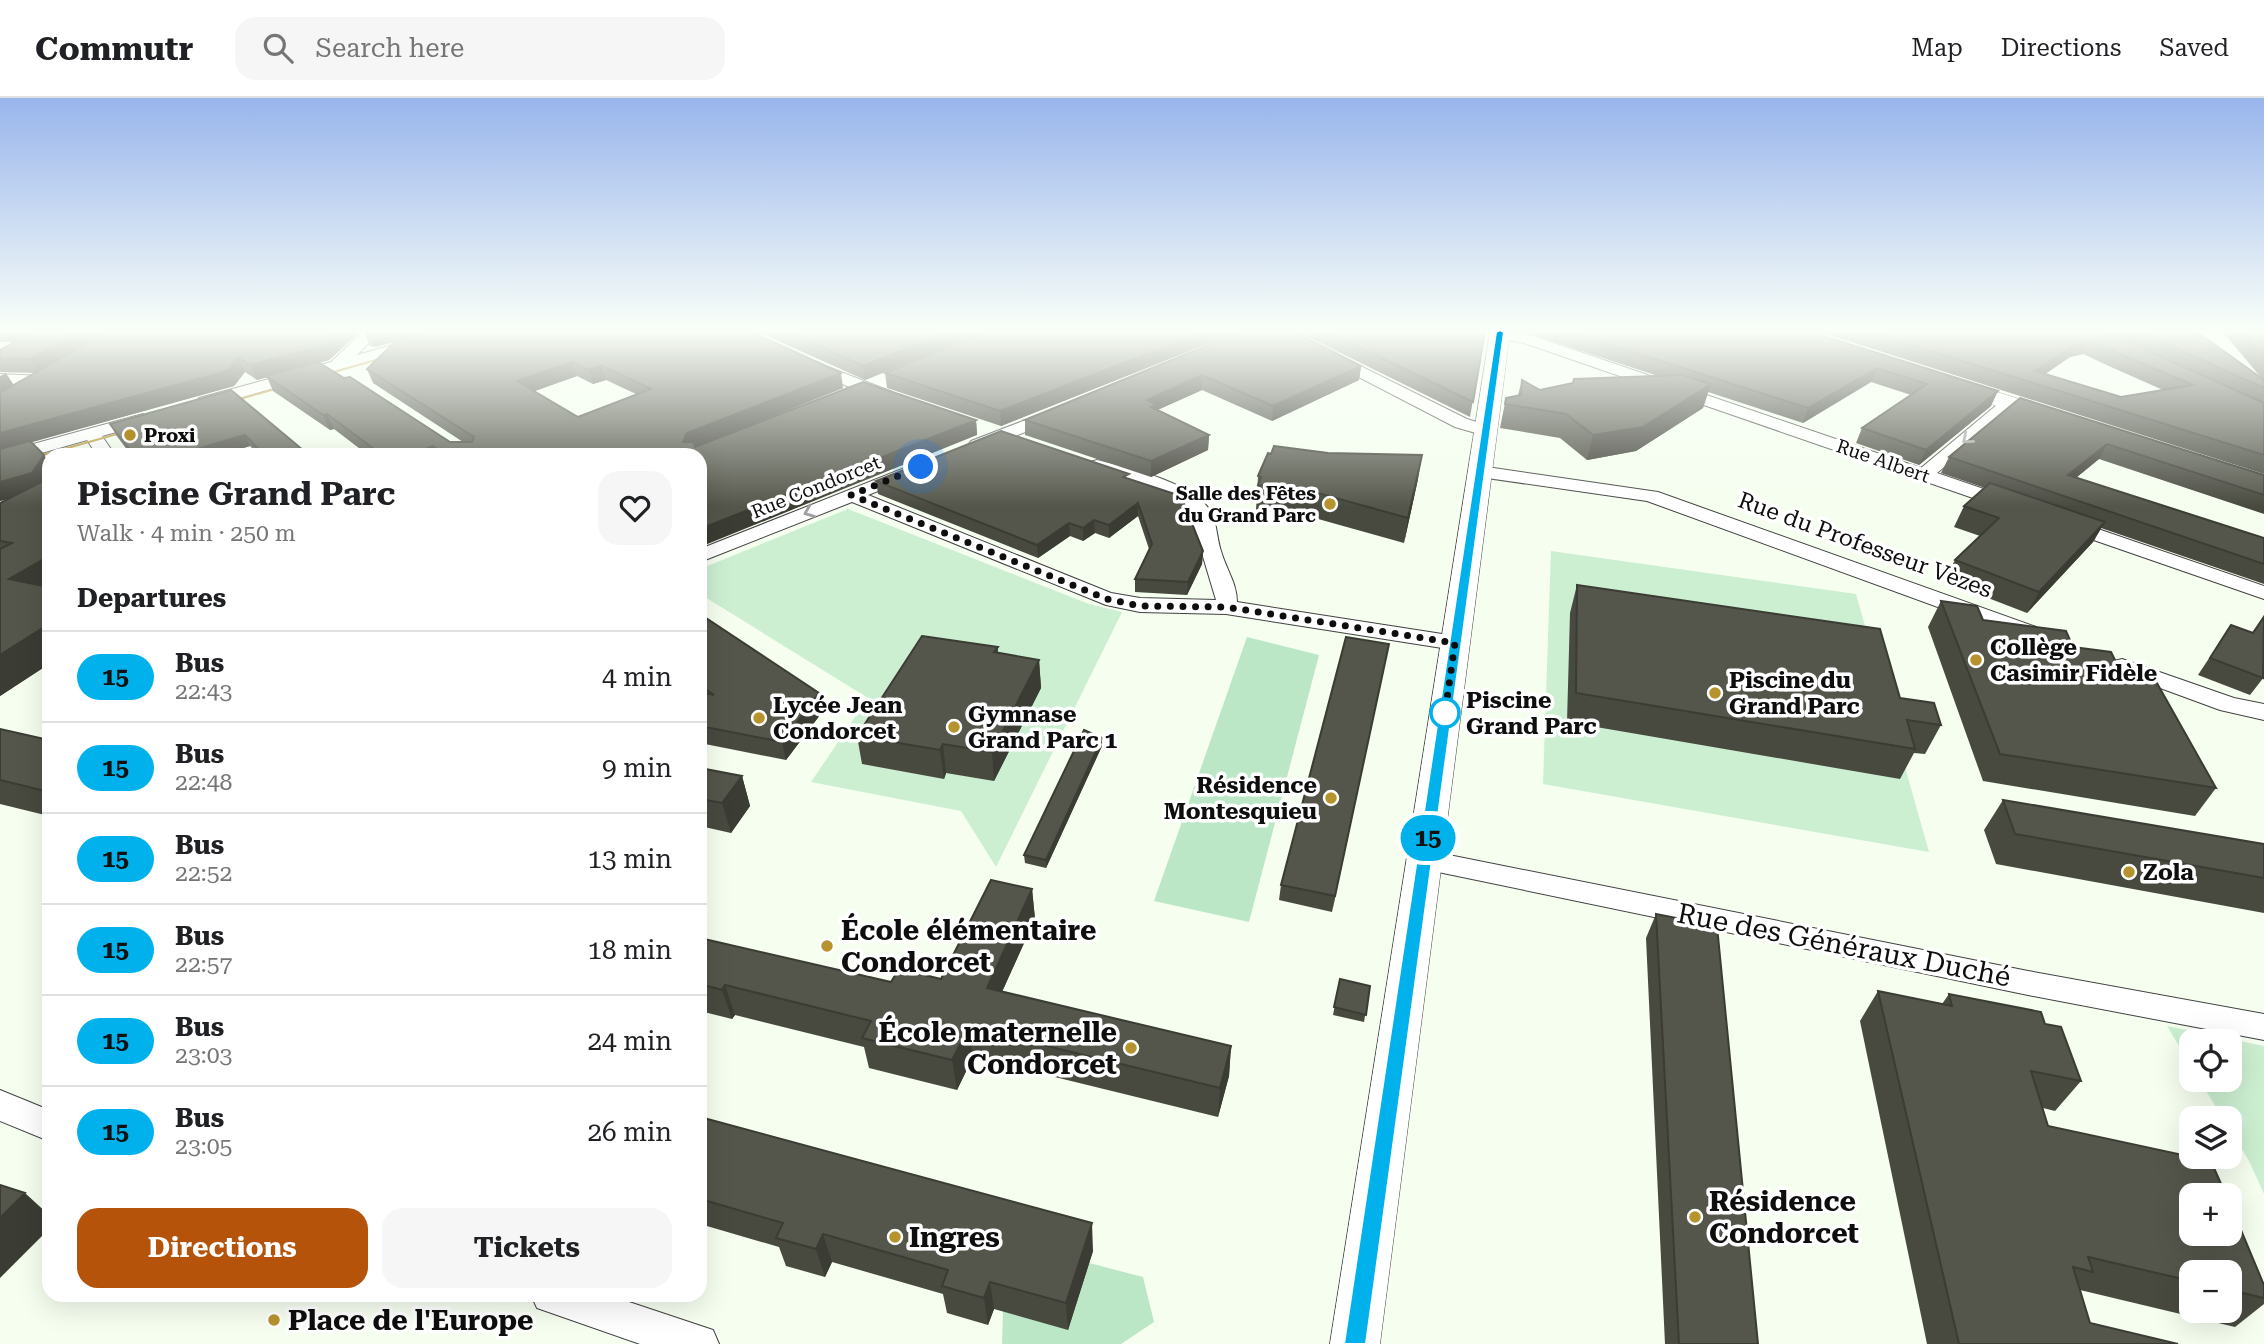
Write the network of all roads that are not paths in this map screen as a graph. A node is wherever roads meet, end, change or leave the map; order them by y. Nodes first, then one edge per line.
1 (26, 390) edge
2 (248, 390) edge
3 (860, 390) edge
4 (871, 390) edge
5 (1396, 390) edge
6 (1492, 390) edge
7 (1676, 390) edge
8 (1970, 390) edge
9 (842, 397) edge
10 (11, 399) edge
11 (899, 400) edge
12 (2010, 403) junction
13 (194, 405) edge
14 (1076, 405) edge
15 (155, 416) edge
16 (2072, 423) edge
17 (976, 426) edge
18 (1486, 431) junction
19 (91, 434) junction
20 (1003, 435) junction
21 (1030, 444) edge
22 (101, 448) edge
23 (966, 449) edge
24 (0, 459) edge
25 (1079, 460) edge
26 (928, 465) edge
27 (1480, 472) junction
28 (1923, 475) junction
29 (851, 495) junction
30 (2022, 509) edge
31 (2047, 517) edge
32 (707, 553) edge
33 (2264, 593) edge
34 (1226, 607) junction
35 (2047, 639) edge
36 (1455, 643) junction
37 (2099, 658) edge
38 (2264, 712) edge
39 (1424, 860) junction
40 (2264, 1027) edge
41 (0, 1105) edge
42 (42, 1123) edge
43 (571, 1302) edge
44 (699, 1344) edge
45 (1355, 1344) edge

1 - 10 street
2 - 13 street
3 - 9 street
4 - 11 street
5 - 18 street
6 - 18 street
7 - 28 street, Rue Albert
8 - 12 street
12 - 16 street
12 -> 28 street
14 - 20 street
15 - 19 street
17 - 20 street
18 - 27 street
19 - 22 street
19 - 24 street
20 - 21 street
20 - 23 street
25 - 34 street
26 - 29 street, Rue Condorcet
27 - 35 street, Rue du Professeur Vèzes
27 - 36 street
28 - 30 street, Rue Albert
29 -> 32 street, Rue Condorcet
29 - 34 street
31 - 33 street
34 - 36 street
36 - 39 street
37 - 38 street
39 - 40 street, Rue des Généraux Duché
39 - 45 street
41 - 42 street
43 - 44 street

